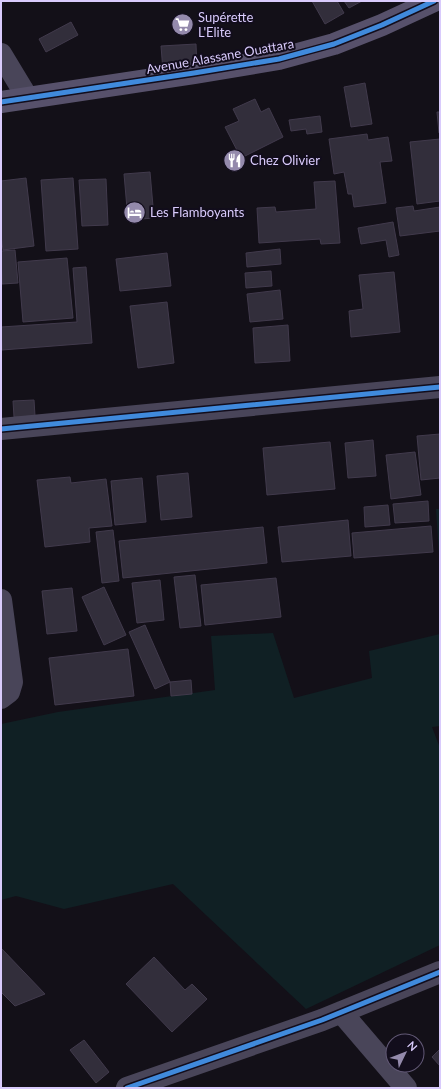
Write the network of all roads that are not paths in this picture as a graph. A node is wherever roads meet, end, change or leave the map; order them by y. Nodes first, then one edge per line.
1 (434, 1) edge
2 (1, 54) edge
3 (27, 97) junction
4 (1, 102) edge
5 (440, 387) edge
6 (1, 430) edge
7 (1, 600) edge
8 (1, 698) edge
9 (440, 972) edge
10 (341, 1012) junction
11 (127, 1088) edge
12 (406, 1088) edge

1 - 3 street, Avenue Alassane Ouattara
2 - 3 street
3 - 4 street, Avenue Alassane Ouattara
5 - 6 street
7 - 8 street
9 - 10 street
10 - 11 street
10 - 12 street

